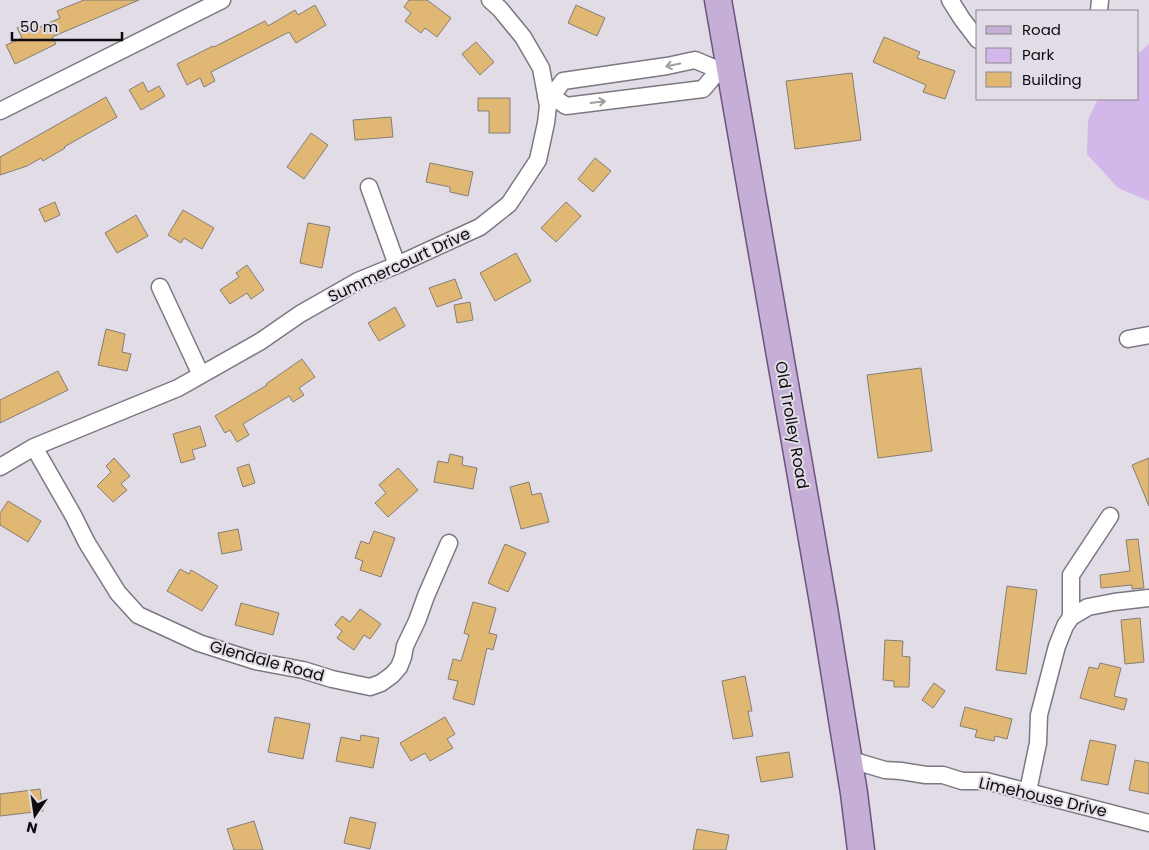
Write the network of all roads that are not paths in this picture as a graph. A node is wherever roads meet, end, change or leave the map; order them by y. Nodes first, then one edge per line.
1 (222, 0) edge
2 (490, 0) edge
3 (718, 0) edge
4 (950, 0) edge
5 (976, 37) edge
6 (724, 69) junction
7 (549, 96) junction
8 (0, 111) edge
9 (369, 187) dead end
10 (397, 265) junction
11 (160, 287) dead end
12 (1149, 335) edge
13 (1128, 339) dead end
14 (201, 375) junction
15 (34, 447) junction
16 (0, 467) edge
17 (1110, 516) dead end
18 (449, 543) dead end
19 (1149, 598) edge
20 (1071, 617) junction
21 (848, 758) junction
22 (1028, 791) junction
23 (1149, 823) edge
24 (861, 850) edge

1 - 8 street
2 - 7 street, Summercourt Drive
3 - 6 main road, Old Trolley Road
4 - 5 street
6 -> 7 street
7 -> 6 street
6 - 21 main road, Old Trolley Road
7 - 10 street, Summercourt Drive
9 - 10 street
10 - 14 street, Summercourt Drive
11 - 14 street
12 - 13 street
14 - 15 street, Summercourt Drive
15 - 16 street, Summercourt Drive
15 - 18 street, Glendale Road
17 - 20 street
19 - 20 street
20 - 22 street
21 - 22 street, Limehouse Drive
21 - 24 main road, Old Trolley Road
22 - 23 street, Limehouse Drive

